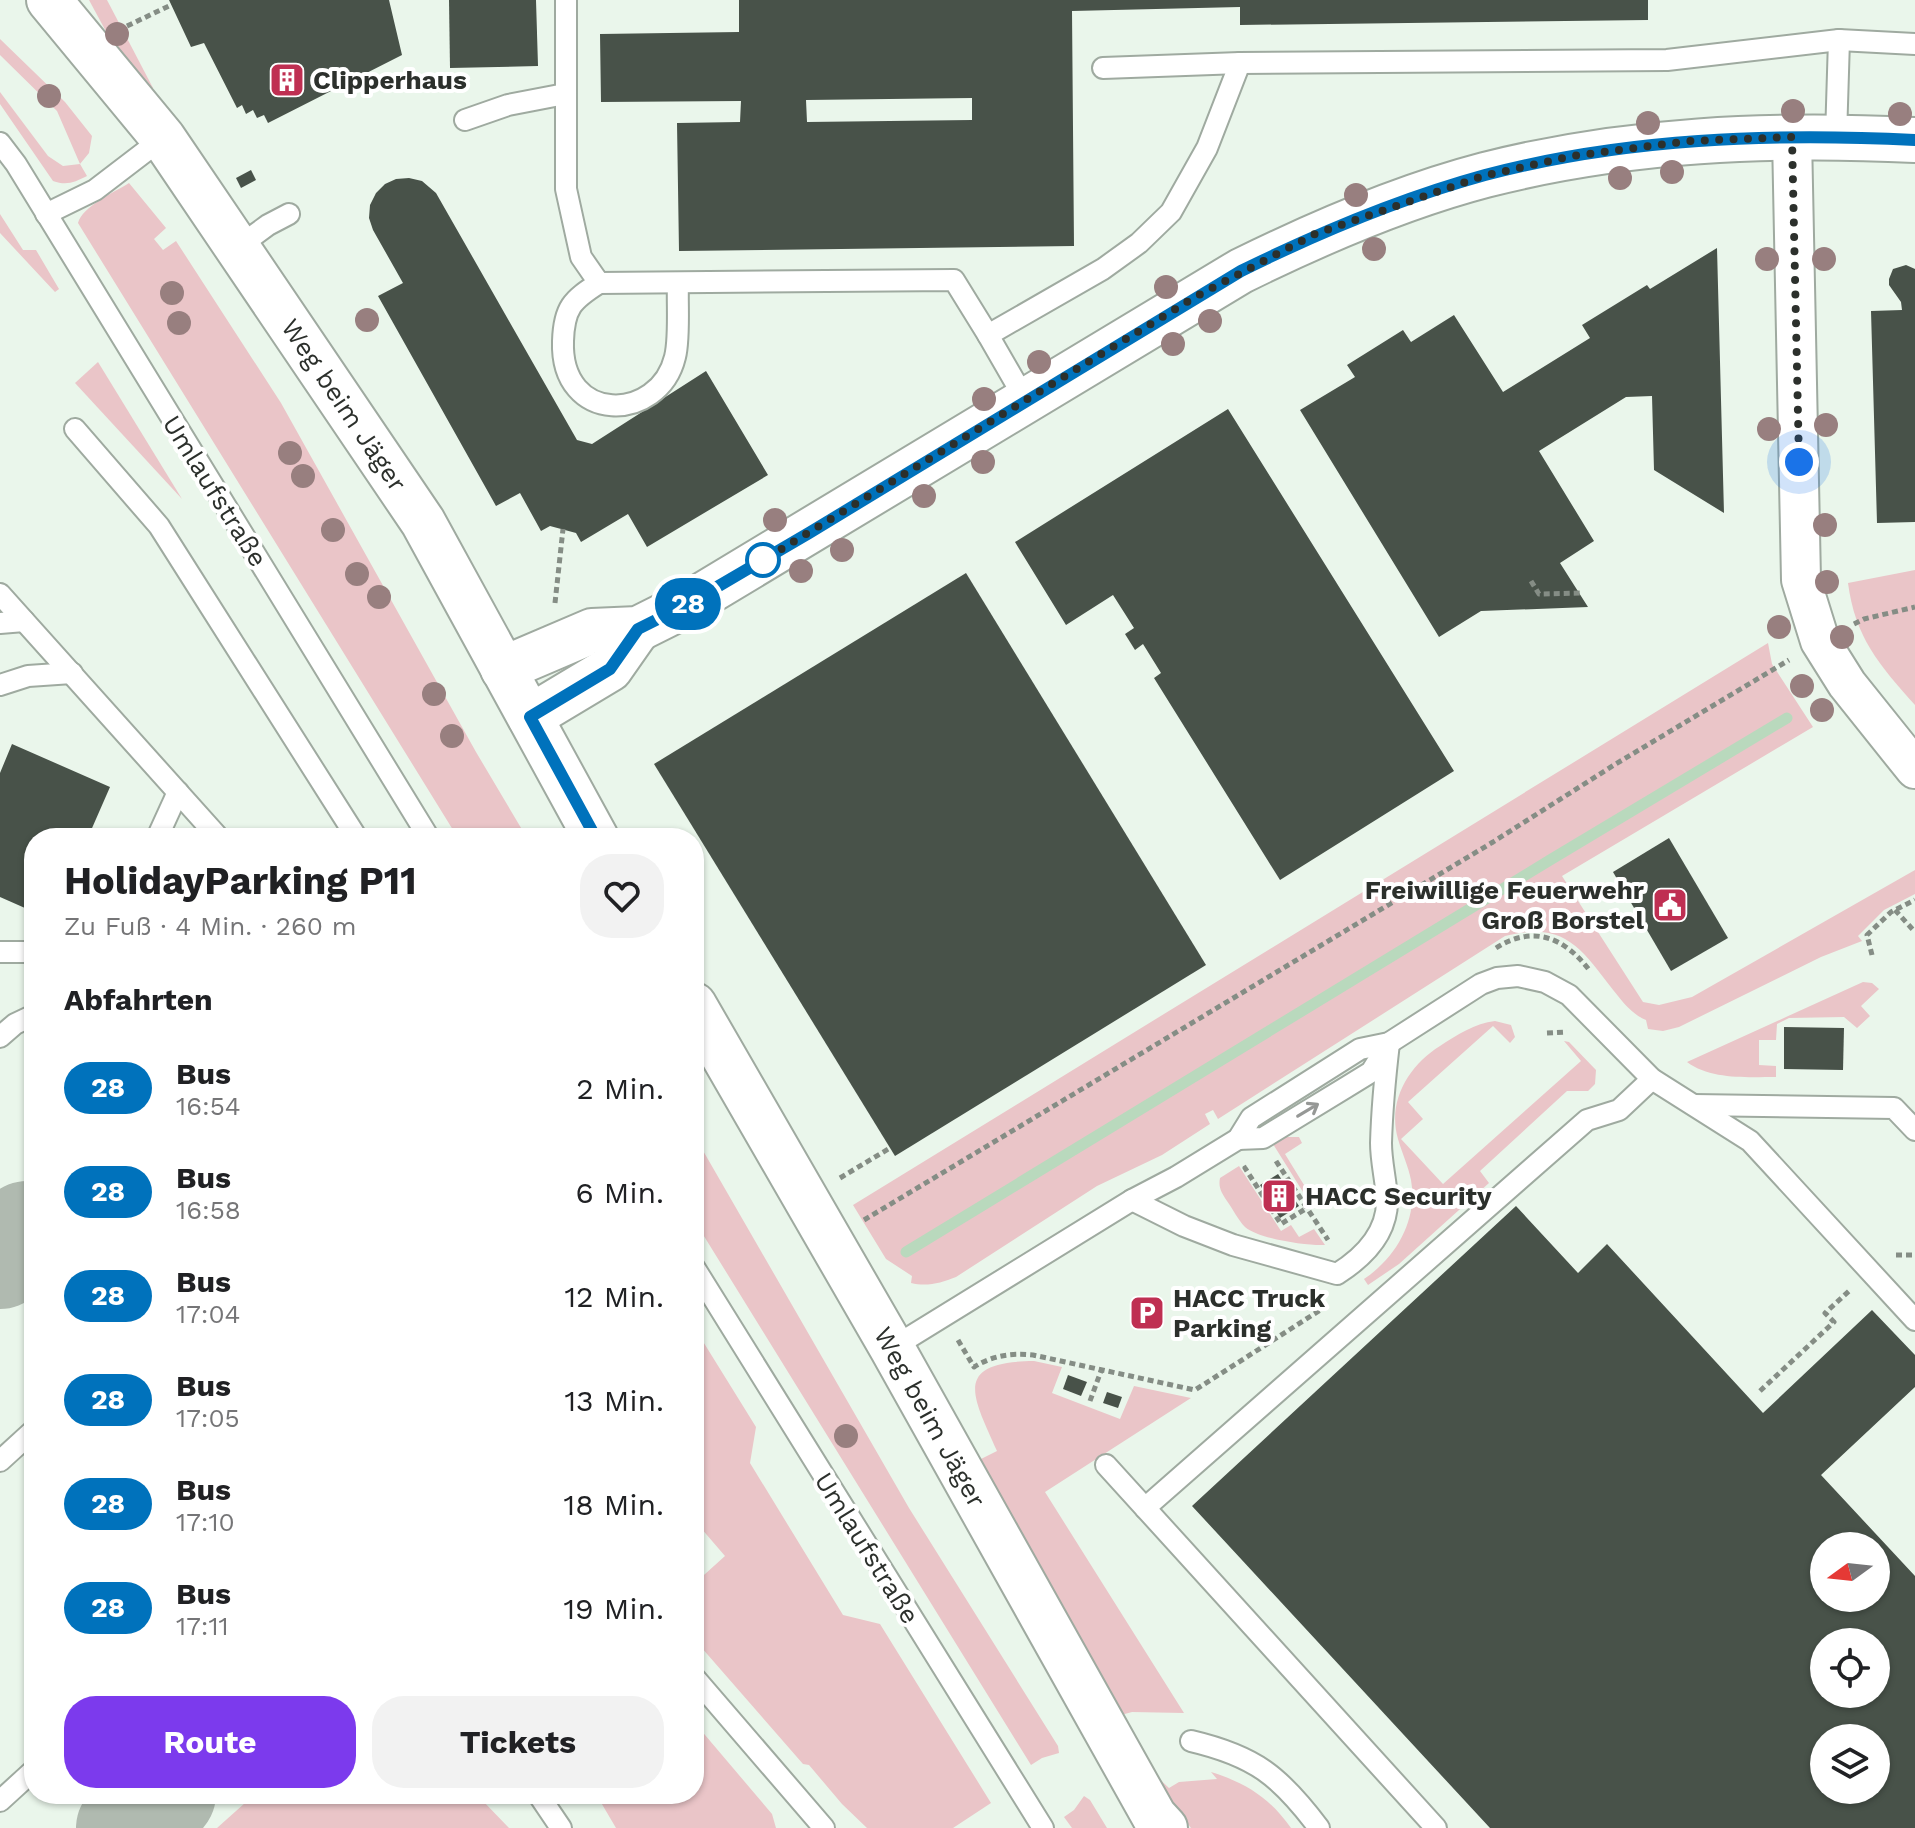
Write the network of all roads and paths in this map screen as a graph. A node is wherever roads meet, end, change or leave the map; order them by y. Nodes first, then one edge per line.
1 (49, 0) edge
2 (566, 0) edge
3 (171, 5) dead end
4 (127, 26) dead end
5 (1839, 40) junction
6 (1915, 44) edge
7 (1240, 63) junction
8 (1103, 68) dead end
9 (565, 94) junction
10 (465, 120) dead end
11 (1792, 137) junction
12 (1836, 137) junction
13 (163, 138) junction
14 (1915, 140) edge
15 (0, 143) edge
16 (46, 214) junction
17 (289, 214) dead end
18 (238, 247) junction
19 (599, 283) junction
20 (678, 283) junction
21 (988, 335) junction
22 (1026, 401) junction
23 (75, 429) dead end
24 (563, 529) dead end
25 (1531, 581) dead end
26 (1581, 593) dead end
27 (0, 594) edge
28 (1915, 607) edge
29 (555, 608) dead end
30 (24, 621) junction
31 (0, 623) edge
32 (638, 629) junction
33 (1820, 641) junction
34 (503, 669) junction
35 (72, 673) junction
36 (0, 685) edge
37 (530, 717) junction
38 (1915, 769) edge
39 (178, 792) junction
40 (162, 828) edge
41 (210, 828) edge
42 (351, 828) edge
43 (423, 828) edge
44 (591, 828) edge
45 (1915, 900) edge
46 (1895, 910) junction
47 (1915, 932) edge
48 (0, 952) edge
49 (24, 952) edge
50 (1872, 955) dead end
51 (24, 1020) edge
52 (704, 1022) edge
53 (0, 1037) edge
54 (1389, 1043) junction
55 (1652, 1079) junction
56 (1694, 1105) junction
57 (1915, 1130) edge
58 (890, 1148) dead end
59 (1271, 1152) dead end
60 (1258, 1160) dead end
61 (832, 1183) dead end
62 (1334, 1189) dead end
63 (1132, 1200) junction
64 (1306, 1207) junction
65 (856, 1225) dead end
66 (1346, 1268) junction
67 (704, 1283) edge
68 (1851, 1289) dead end
69 (1915, 1320) edge
70 (892, 1348) junction
71 (974, 1367) dead end
72 (1101, 1371) junction
73 (1760, 1391) dead end
74 (1090, 1401) dead end
75 (24, 1439) edge
76 (0, 1461) edge
77 (1106, 1465) dead end
78 (1145, 1508) junction
79 (704, 1689) edge
80 (1191, 1741) dead end
81 (24, 1779) edge
82 (0, 1801) edge
83 (545, 1804) edge
84 (561, 1828) edge
85 (824, 1828) edge
86 (1043, 1828) edge
87 (1165, 1828) edge
88 (1319, 1828) edge
89 (1436, 1828) edge

1 - 13 street, Weg beim Jäger
2 - 9 lane
3 - 4 path
5 - 6 lane
5 - 7 lane
5 - 12 lane
7 - 8 lane
7 - 21 lane
9 - 10 lane
9 - 19 lane
11 - 12 street
11 - 22 street
11 - 33 street
12 - 14 street
13 - 16 lane
13 - 18 street, Weg beim Jäger
15 - 16 lane, Umlaufstraße
16 - 43 lane, Umlaufstraße
17 - 18 lane
18 - 34 street, Weg beim Jäger
19 - 20 lane
19 - 20 lane
20 - 21 lane
21 - 22 lane
22 - 32 street
23 - 42 lane
24 - 29 path
25 - 26 path
27 - 30 lane
28 - 33 path
30 - 31 lane
30 - 35 lane
32 - 34 street
32 - 37 street
33 - 38 street
33 - 65 path
34 - 37 street, Weg beim Jäger
35 - 36 lane
35 - 39 lane
37 - 44 street, Weg beim Jäger
39 - 40 lane
39 - 41 lane
45 - 46 path
46 - 47 path
46 - 50 path
48 - 49 lane
51 - 53 lane
52 - 70 street, Weg beim Jäger
54 - 55 lane
54 - 63 lane
54 - 66 lane
55 - 56 lane
55 - 78 lane
56 - 57 lane
56 - 69 lane
58 - 61 path
59 - 64 path
60 - 64 path
62 - 64 path
63 - 66 lane
63 - 70 lane
64 - 66 path
66 - 72 path
67 - 86 lane, Umlaufstraße
68 - 73 path
70 - 87 street, Weg beim Jäger
71 - 72 path
72 - 74 path
75 - 76 lane
77 - 78 lane
78 - 89 lane
79 - 85 lane
80 - 88 lane
81 - 82 lane
83 - 84 lane

